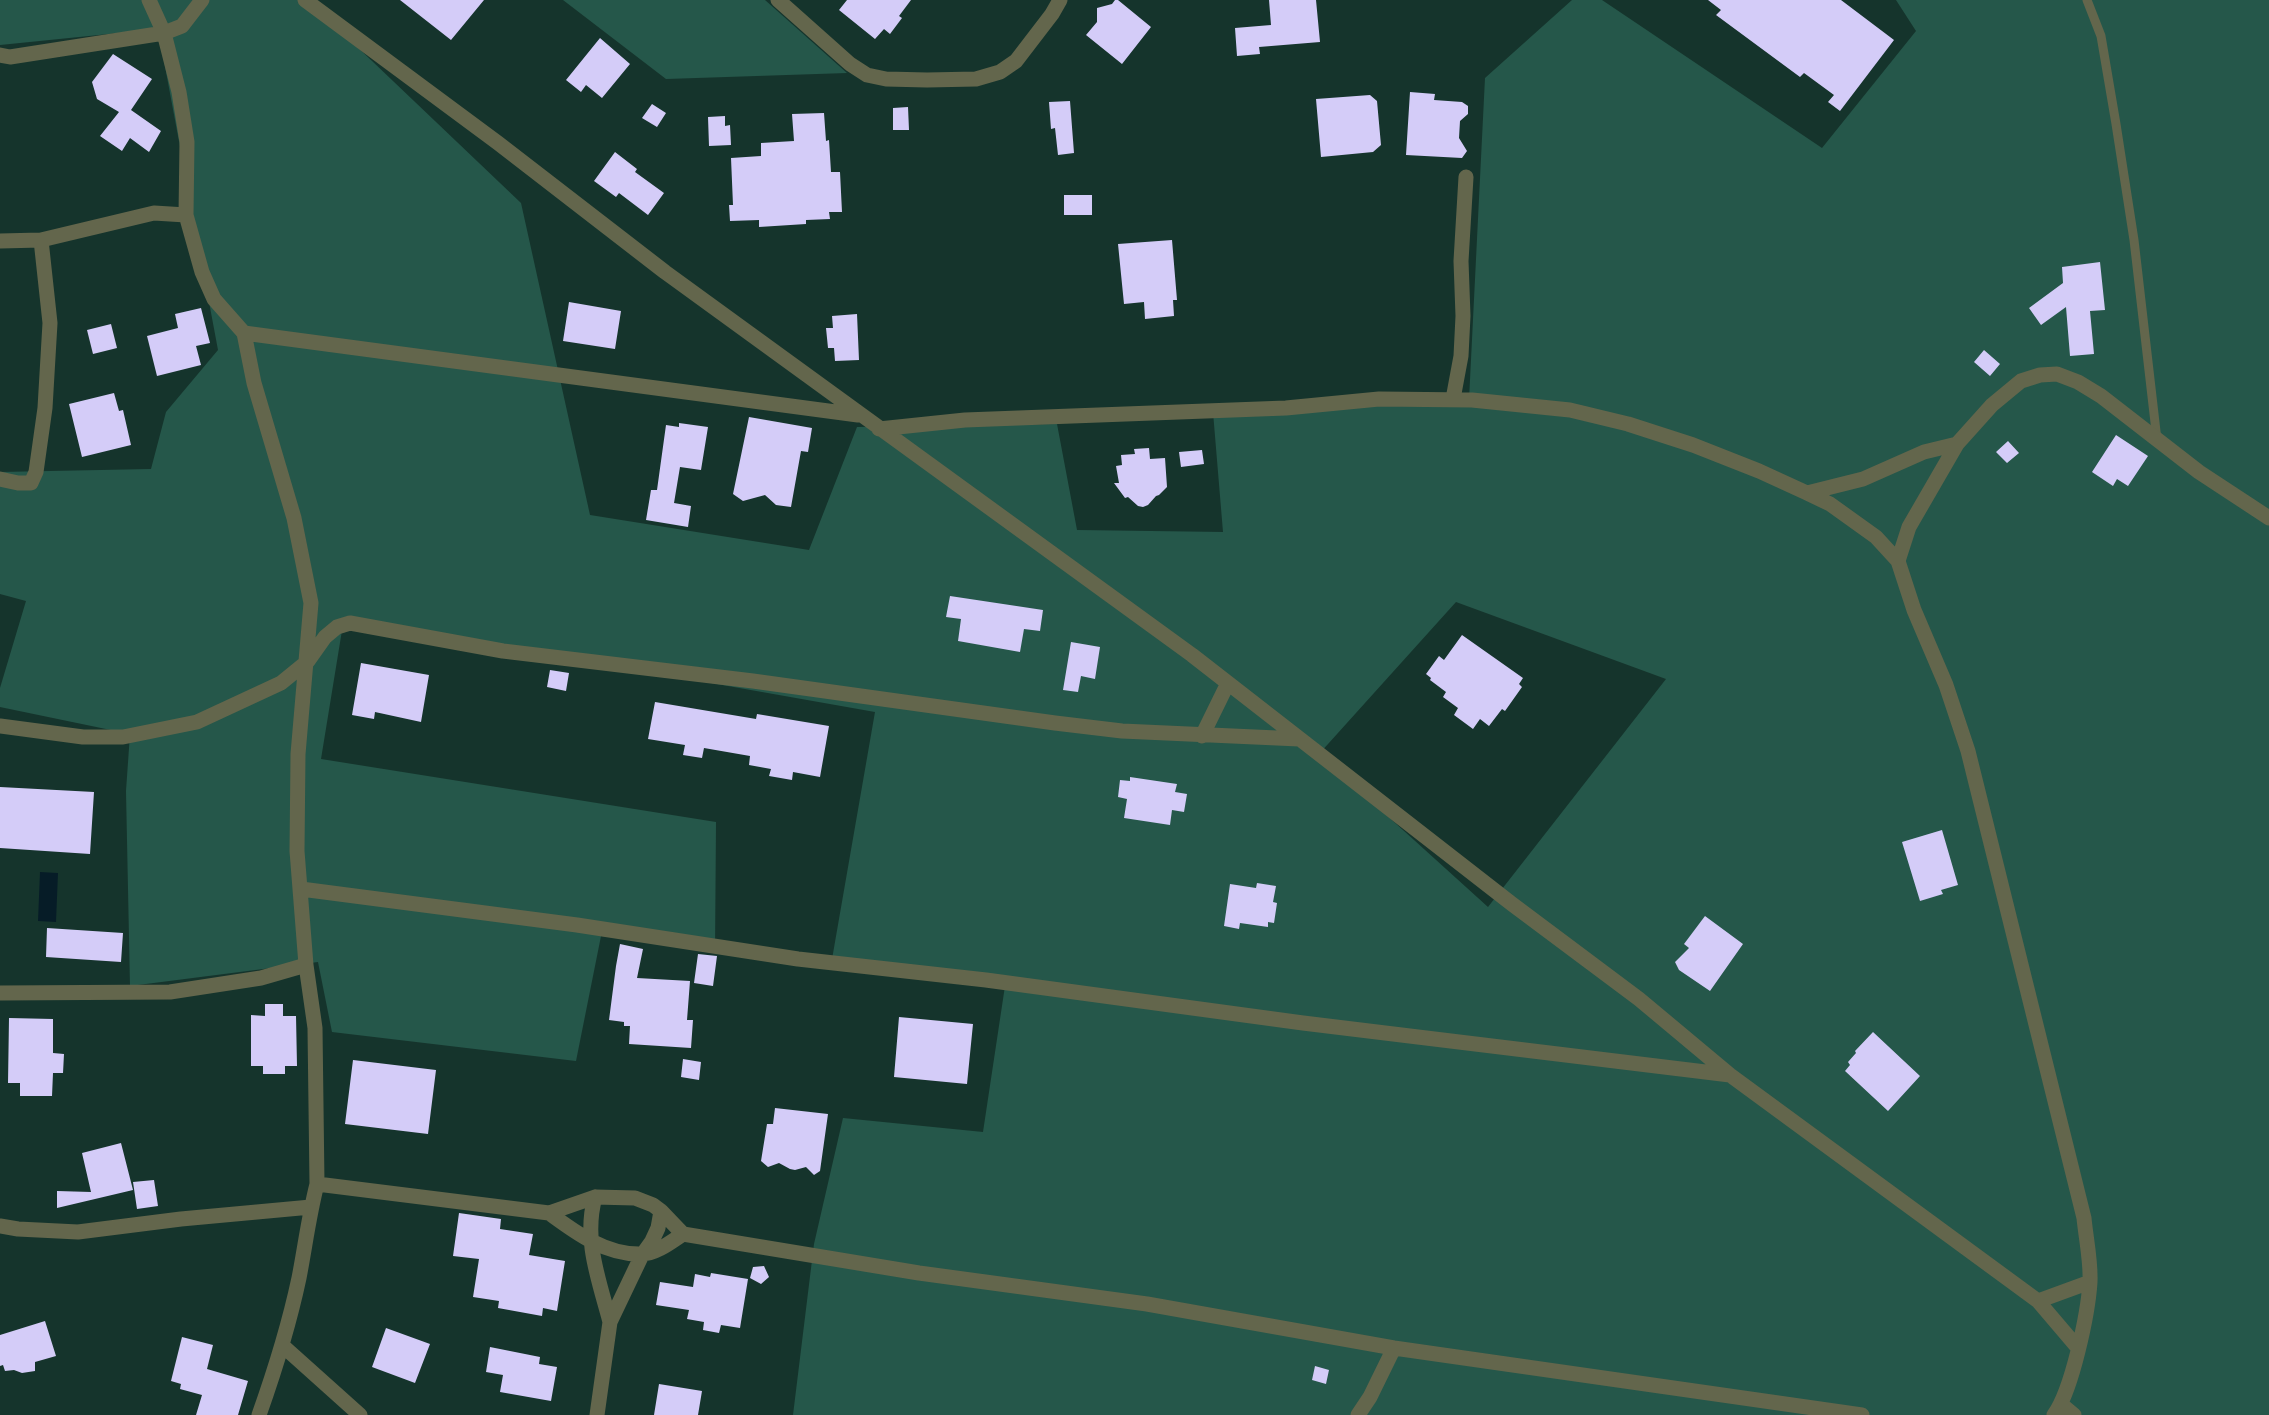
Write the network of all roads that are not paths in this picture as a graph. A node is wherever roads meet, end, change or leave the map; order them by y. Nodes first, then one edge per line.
1 (148, 0) edge
2 (202, 0) edge
3 (305, 0) edge
4 (778, 0) edge
5 (1060, 0) edge
6 (2087, 0) edge
7 (164, 33) junction
8 (0, 55) edge
9 (1466, 177) dead end
10 (186, 216) junction
11 (41, 240) junction
12 (0, 241) edge
13 (244, 333) junction
14 (1453, 399) junction
15 (861, 415) junction
16 (879, 429) junction
17 (2157, 440) junction
18 (1957, 444) junction
19 (0, 479) edge
20 (1807, 493) junction
21 (2269, 518) edge
22 (1898, 561) junction
23 (308, 661) junction
24 (1228, 683) junction
25 (0, 726) edge
26 (1202, 736) junction
27 (1299, 739) junction
28 (301, 889) junction
29 (306, 965) junction
30 (0, 993) edge
31 (1730, 1075) junction
32 (317, 1184) junction
33 (595, 1197) junction
34 (311, 1207) junction
35 (661, 1211) junction
36 (549, 1213) junction
37 (0, 1226) edge
38 (683, 1234) junction
39 (590, 1241) junction
40 (642, 1255) junction
41 (2090, 1282) junction
42 (2038, 1301) junction
43 (610, 1322) junction
44 (283, 1346) junction
45 (1394, 1347) junction
46 (2078, 1348) junction
47 (2058, 1410) edge
48 (1843, 1414) edge
49 (259, 1415) edge
50 (360, 1415) edge
51 (597, 1415) edge
52 (1358, 1415) edge
53 (1862, 1415) edge
54 (2074, 1415) edge

1 - 7 street
2 - 7 street
3 - 15 street
4 - 5 street
6 - 17 lane
7 - 8 street
7 - 10 street
9 - 14 street
10 - 11 street
10 - 13 street
11 - 12 street
11 - 19 street
13 - 15 street
13 - 23 street
14 - 16 street
14 - 20 street
15 - 16 street
16 - 24 street
17 - 18 street
17 - 21 street
18 - 20 street
18 - 22 street
20 - 22 street
22 - 41 street
23 - 25 street
23 - 26 street
23 - 28 street
24 - 26 street
24 - 27 street
26 - 27 street
27 - 31 street
28 - 29 street
28 - 31 street
29 - 30 street
29 - 32 street
31 - 42 street
32 - 34 street
32 - 36 street
33 - 35 street
33 - 36 street
33 - 39 street
34 - 37 street
34 - 44 street
35 - 38 street
35 - 40 street
36 - 39 street
38 - 40 street
38 - 45 street
39 - 40 street
39 - 43 street
40 - 43 street
41 - 42 street
41 - 46 street
42 - 46 street
43 - 51 street
44 - 49 street
44 - 50 street
45 - 48 street
45 - 52 street
46 - 47 street
47 - 54 street
48 - 53 street

